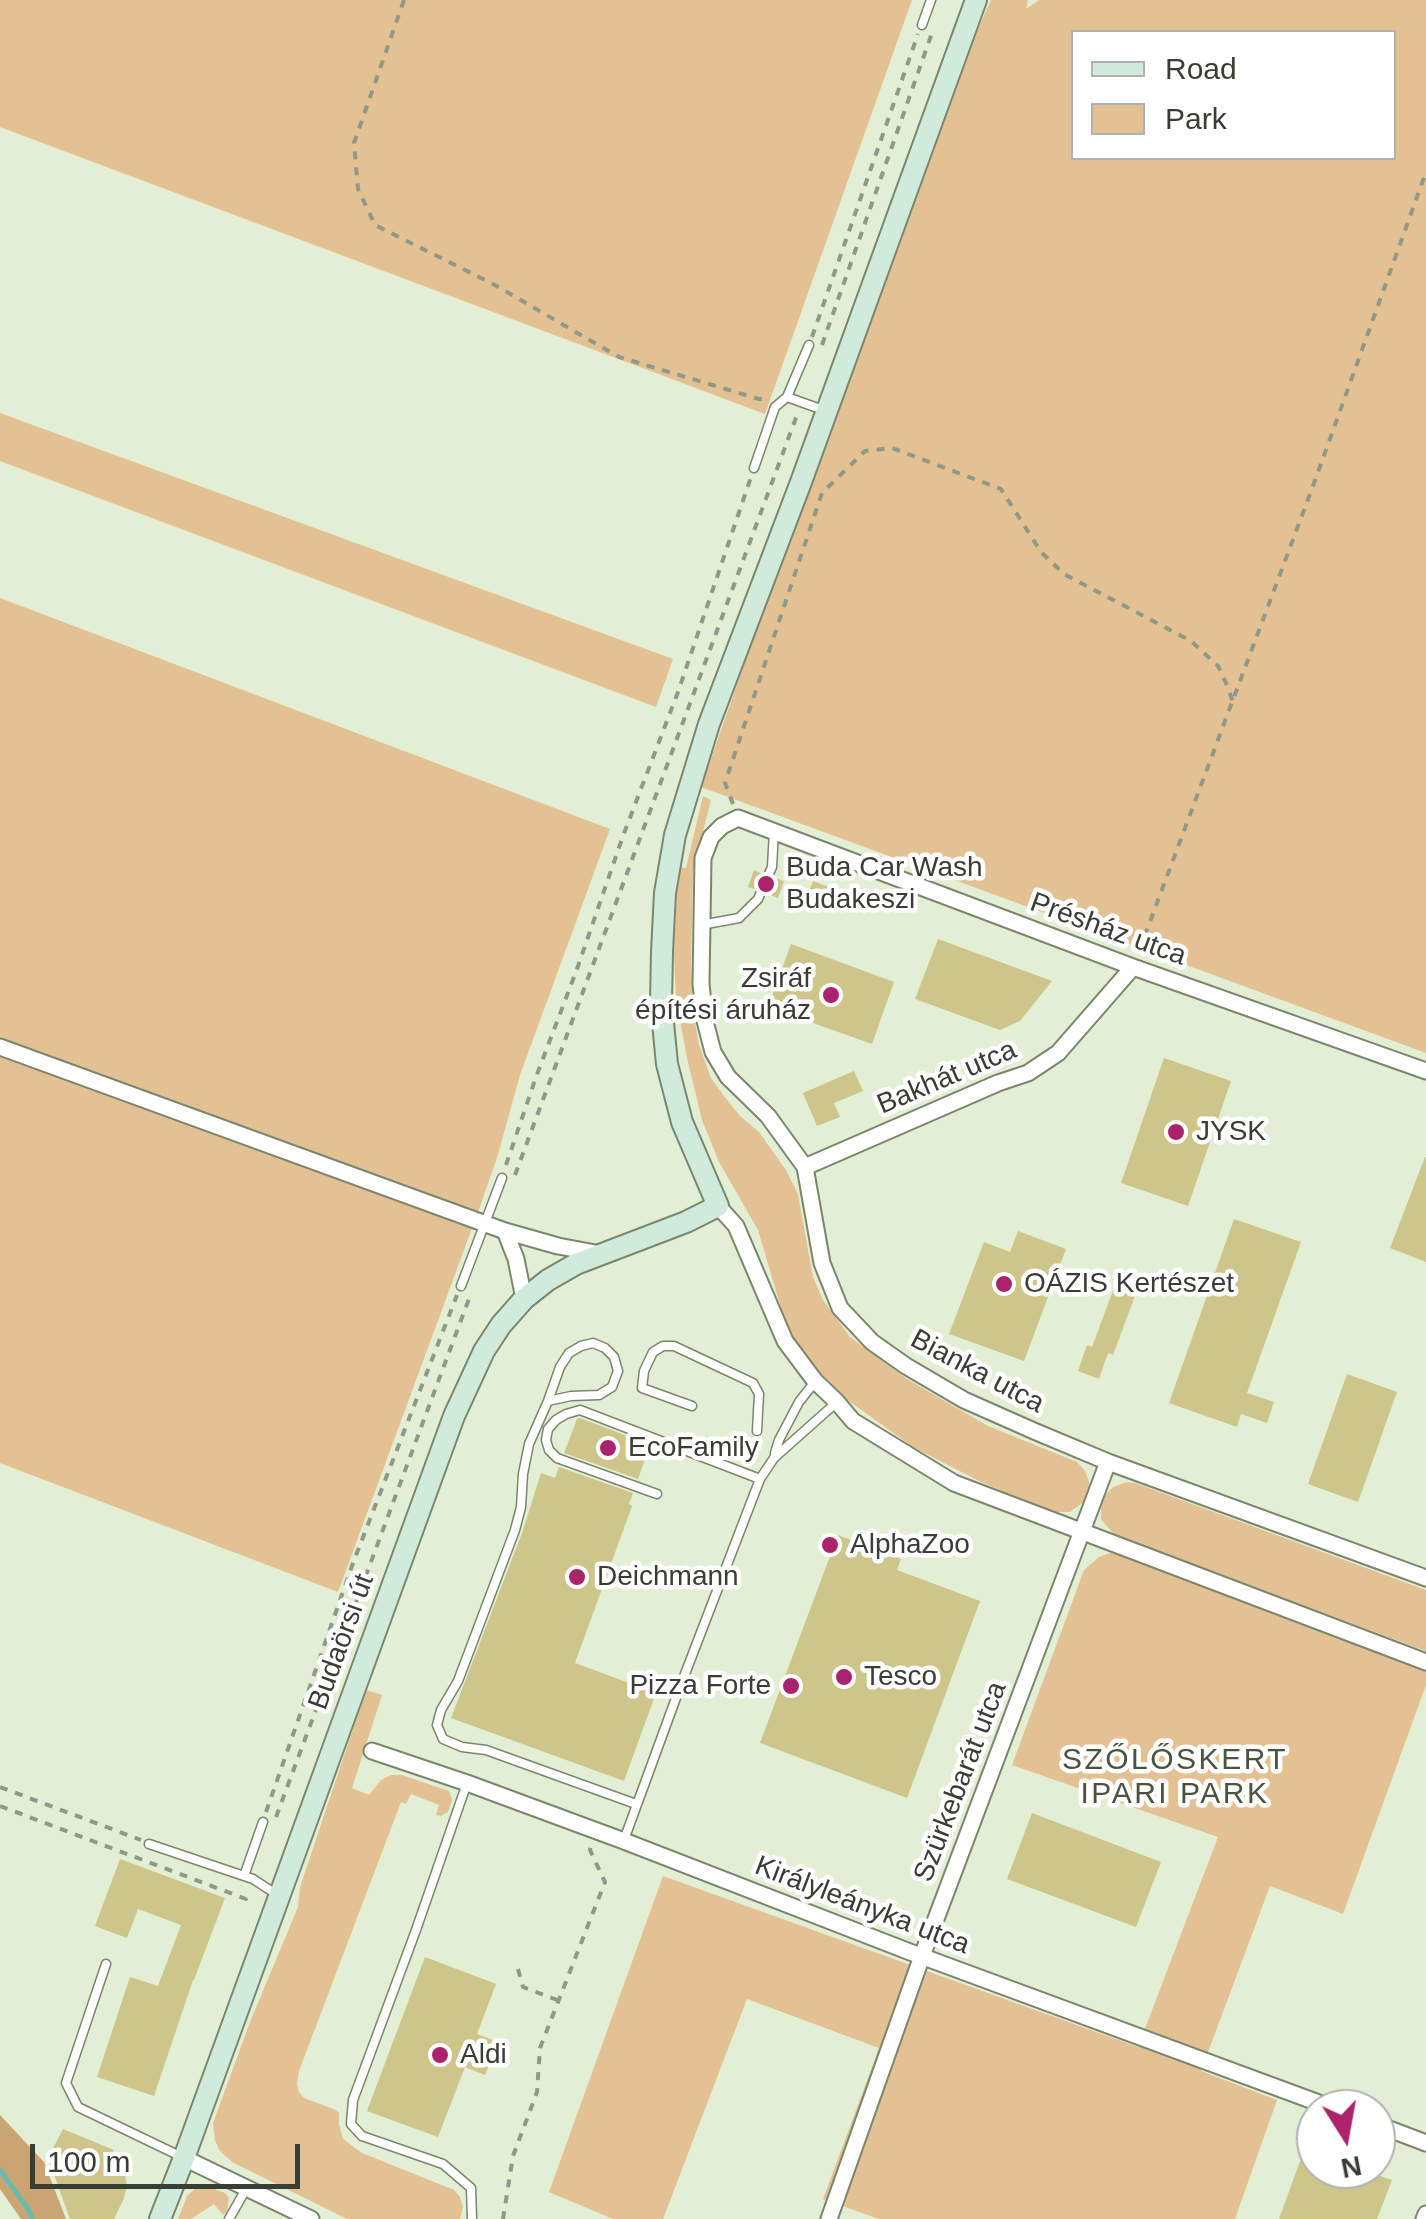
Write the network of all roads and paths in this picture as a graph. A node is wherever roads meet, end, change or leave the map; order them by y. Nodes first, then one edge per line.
1 (404, 0) edge
2 (930, 0) edge
3 (976, 0) edge
4 (922, 25) joint
5 (931, 34) dead end
6 (1426, 172) edge
7 (809, 346) joint
8 (820, 349) dead end
9 (787, 397) junction
10 (802, 402) junction
11 (826, 411) junction
12 (754, 468) joint
13 (1233, 702) junction
14 (738, 818) junction
15 (774, 830) junction
16 (768, 876) dead end
17 (762, 892) dead end
18 (701, 925) junction
19 (1133, 967) junction
20 (0, 1047) edge
21 (1426, 1071) edge
22 (805, 1166) junction
23 (515, 1174) dead end
24 (502, 1178) joint
25 (718, 1206) junction
26 (486, 1224) junction
27 (504, 1231) junction
28 (601, 1254) junction
29 (474, 1284) dead end
30 (461, 1286) joint
31 (524, 1299) junction
32 (815, 1381) junction
33 (548, 1401) junction
34 (838, 1402) junction
35 (692, 1406) dead end
36 (757, 1431) dead end
37 (774, 1458) junction
38 (1108, 1462) junction
39 (760, 1479) junction
40 (657, 1494) dead end
41 (1081, 1533) junction
42 (1426, 1578) edge
43 (1426, 1662) edge
44 (372, 1751) dead end
45 (468, 1783) junction
46 (0, 1788) edge
47 (636, 1804) junction
48 (0, 1806) edge
49 (263, 1822) joint
50 (274, 1823) dead end
51 (595, 1830) junction
52 (624, 1841) junction
53 (150, 1844) joint
54 (248, 1877) junction
55 (279, 1896) junction
56 (922, 1956) junction
57 (106, 1964) dead end
58 (518, 1969) dead end
59 (559, 2000) junction
60 (1296, 2095) edge
61 (1396, 2132) edge
62 (1426, 2143) edge
63 (184, 2158) junction
64 (246, 2189) junction
65 (160, 2219) edge
66 (229, 2219) edge
67 (310, 2219) edge
68 (472, 2219) edge
69 (503, 2219) edge
70 (829, 2219) edge

1 - 9 path
2 - 4 lane
3 - 11 main road
4 - 7 path
5 - 8 path
6 - 13 path
7 - 9 lane
9 - 10 lane
9 - 12 lane
10 - 11 lane
10 - 23 path
11 - 25 main road
12 - 24 path
13 - 14 path
13 - 19 path
14 - 15 street
14 - 18 street, Bianka utca
15 - 16 lane
15 - 19 street, Présház utca
17 - 18 lane
18 - 22 street, Bianka utca
19 - 21 street, Présház utca
19 - 22 street, Bakhát utca
20 - 26 street
22 - 38 street, Bianka utca
24 - 26 lane
25 - 28 main road, Budaörsi út
25 - 32 street
26 - 27 street
26 - 30 lane
27 - 28 street
27 - 31 street
28 - 31 main road, Budaörsi út
29 - 50 path
30 - 49 path
31 - 55 main road, Budaörsi út
32 - 34 street
32 - 37 lane
33 - 33 lane
33 - 47 lane
34 - 37 lane
34 - 41 street
35 - 36 lane
37 - 39 lane
38 - 41 street, Szürkebarát utca
38 - 42 street, Bianka utca
39 - 40 lane
39 - 47 lane
41 - 43 street
41 - 56 street, Szürkebarát utca
44 - 45 street, Királyleányka utca
45 - 51 street, Királyleányka utca
45 - 68 lane
46 - 53 path
47 - 52 lane
48 - 54 path
49 - 54 lane
51 - 52 street, Királyleányka utca
51 - 59 path
52 - 56 street, Királyleányka utca
53 - 54 lane
54 - 55 lane
55 - 63 main road, Budaörsi út
56 - 60 street, Királyleányka utca
56 - 70 street, Szürkebarát utca
57 - 63 lane
58 - 59 path
59 - 69 path
61 - 62 street
63 - 64 street
63 - 65 main road, Budaörsi út
64 - 66 lane
64 - 67 street

